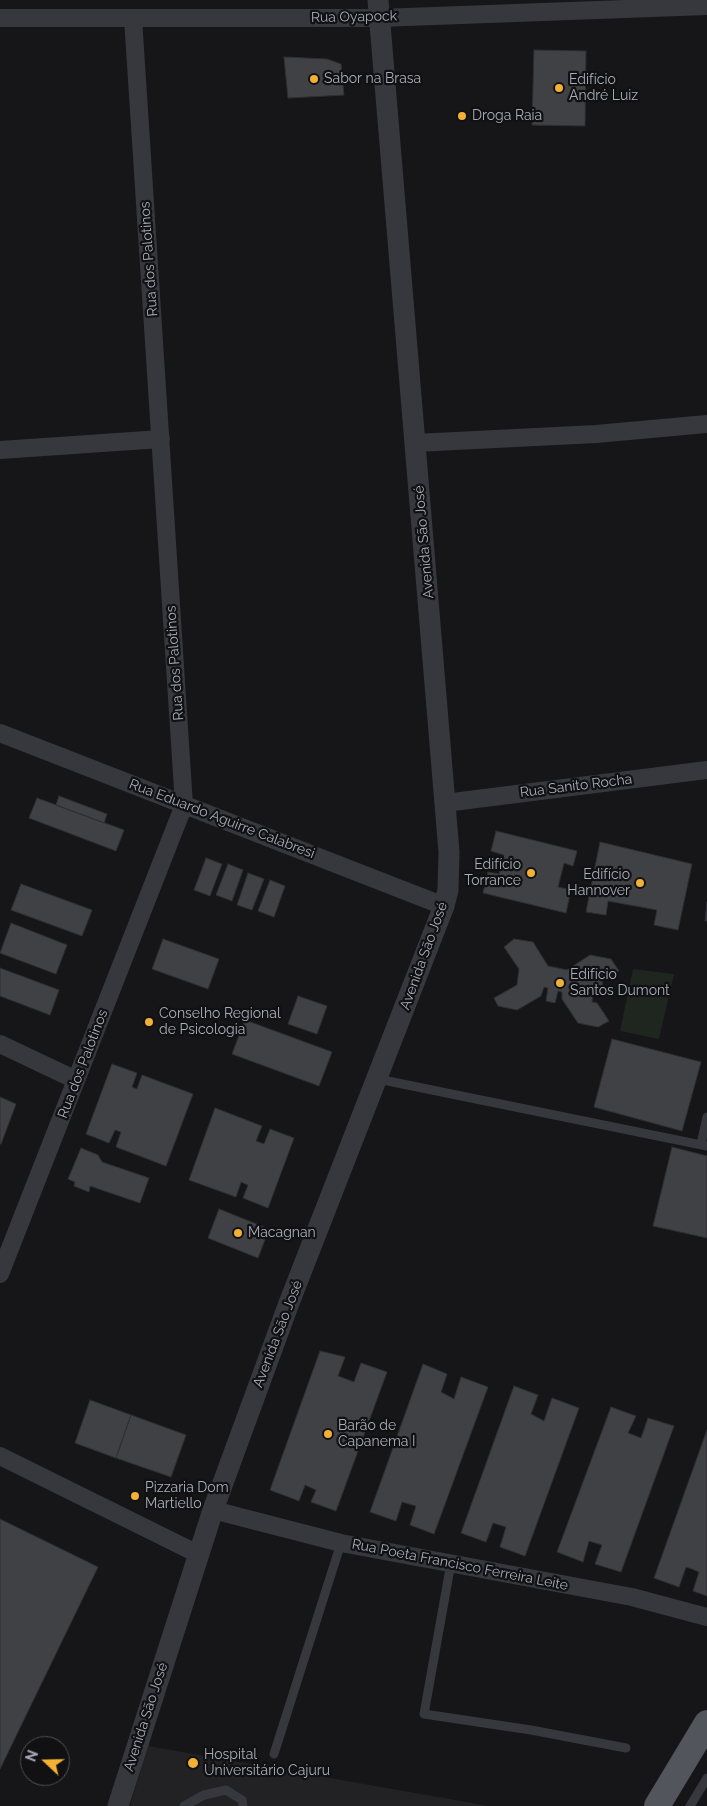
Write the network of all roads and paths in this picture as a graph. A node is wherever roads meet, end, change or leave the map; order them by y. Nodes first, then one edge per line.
1 (707, 6) edge
2 (378, 9) edge
3 (0, 18) edge
4 (132, 18) junction
5 (707, 424) edge
6 (161, 439) junction
7 (415, 443) junction
8 (0, 450) edge
9 (0, 733) edge
10 (707, 770) edge
11 (445, 803) junction
12 (184, 805) junction
13 (444, 906) junction
14 (0, 1044) edge
15 (378, 1079) junction
16 (76, 1080) junction
17 (707, 1117) edge
18 (704, 1145) edge
19 (0, 1274) edge
20 (0, 1456) edge
21 (213, 1510) junction
22 (341, 1543) junction
23 (198, 1554) junction
24 (451, 1563) junction
25 (707, 1617) edge
26 (707, 1723) edge
27 (626, 1748) dead end
28 (274, 1754) dead end
29 (707, 1778) edge
30 (118, 1806) edge
31 (184, 1806) edge
32 (243, 1806) edge
33 (657, 1806) edge
34 (690, 1806) edge

1 - 2 street, Rua Oyapock
2 - 4 street, Rua Oyapock
2 - 7 street, Avenida São José
3 - 4 street, Rua Oyapock
4 - 6 street, Rua dos Palotinos
5 - 7 street
6 - 8 street
6 - 12 street, Rua dos Palotinos
7 - 11 street, Avenida São José
9 - 12 street, Rua Eduardo Aguirre Calabresi
10 - 11 street, Rua Sanito Rocha
11 - 13 street, Avenida São José
12 - 13 street, Rua Eduardo Aguirre Calabresi
12 - 16 street, Rua dos Palotinos
13 - 15 street, Avenida São José
14 - 16 street
15 - 18 lane
15 - 21 street, Avenida São José
16 - 19 street, Rua dos Palotinos
17 - 18 lane
20 - 23 street
21 - 22 street, Rua Poeta Francisco Ferreira Leite
21 - 23 street, Avenida São José
22 - 24 street, Rua Poeta Francisco Ferreira Leite
22 - 28 lane
23 - 30 street, Avenida São José
24 - 25 street, Rua Poeta Francisco Ferreira Leite
24 - 27 lane
26 - 33 main road
29 - 34 lane
31 - 32 lane

